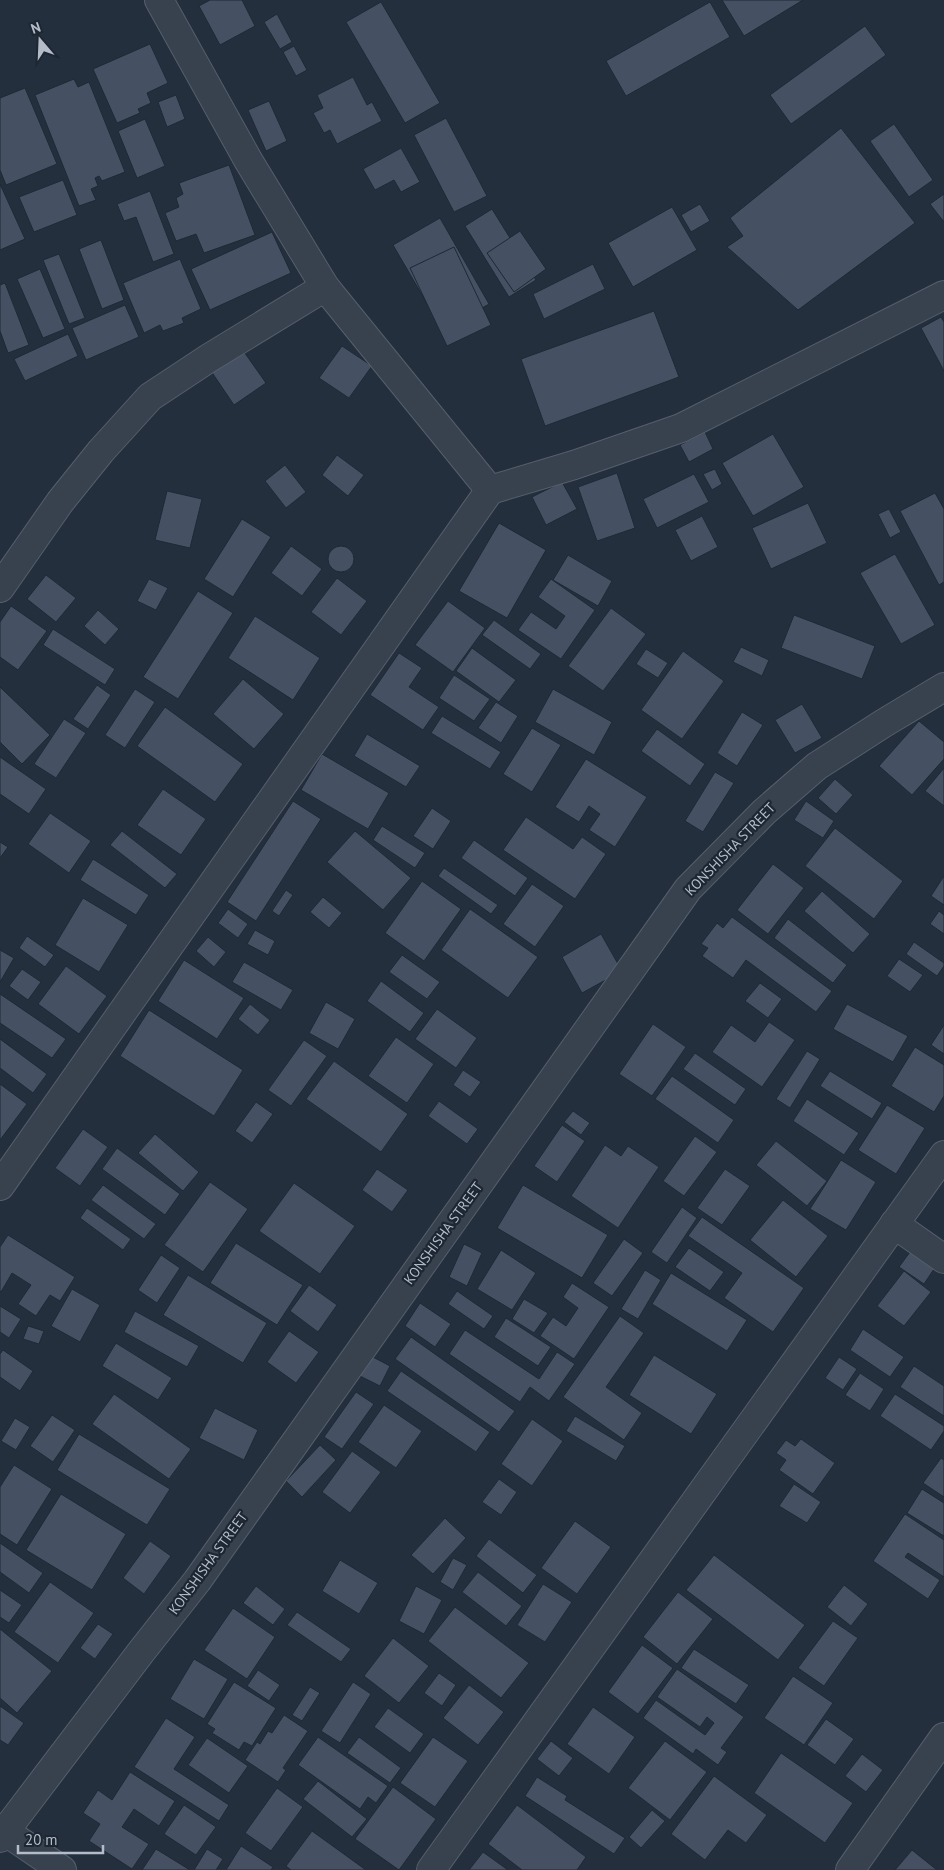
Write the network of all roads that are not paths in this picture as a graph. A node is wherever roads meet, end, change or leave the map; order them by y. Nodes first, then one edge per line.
1 (159, 0) edge
2 (325, 287) junction
3 (944, 295) edge
4 (490, 490) junction
5 (0, 588) edge
6 (944, 687) edge
7 (944, 1155) edge
8 (0, 1186) edge
9 (894, 1224) junction
10 (944, 1259) edge
11 (944, 1737) edge
12 (1, 1832) edge
13 (62, 1870) edge
14 (431, 1870) edge
15 (850, 1870) edge

1 - 2 street
2 - 4 street
2 - 5 street
3 - 4 street
4 - 8 street
6 - 12 street, KONSHISHA STREET
7 - 9 street
9 - 10 street
9 - 14 street
11 - 15 street
12 - 13 street

